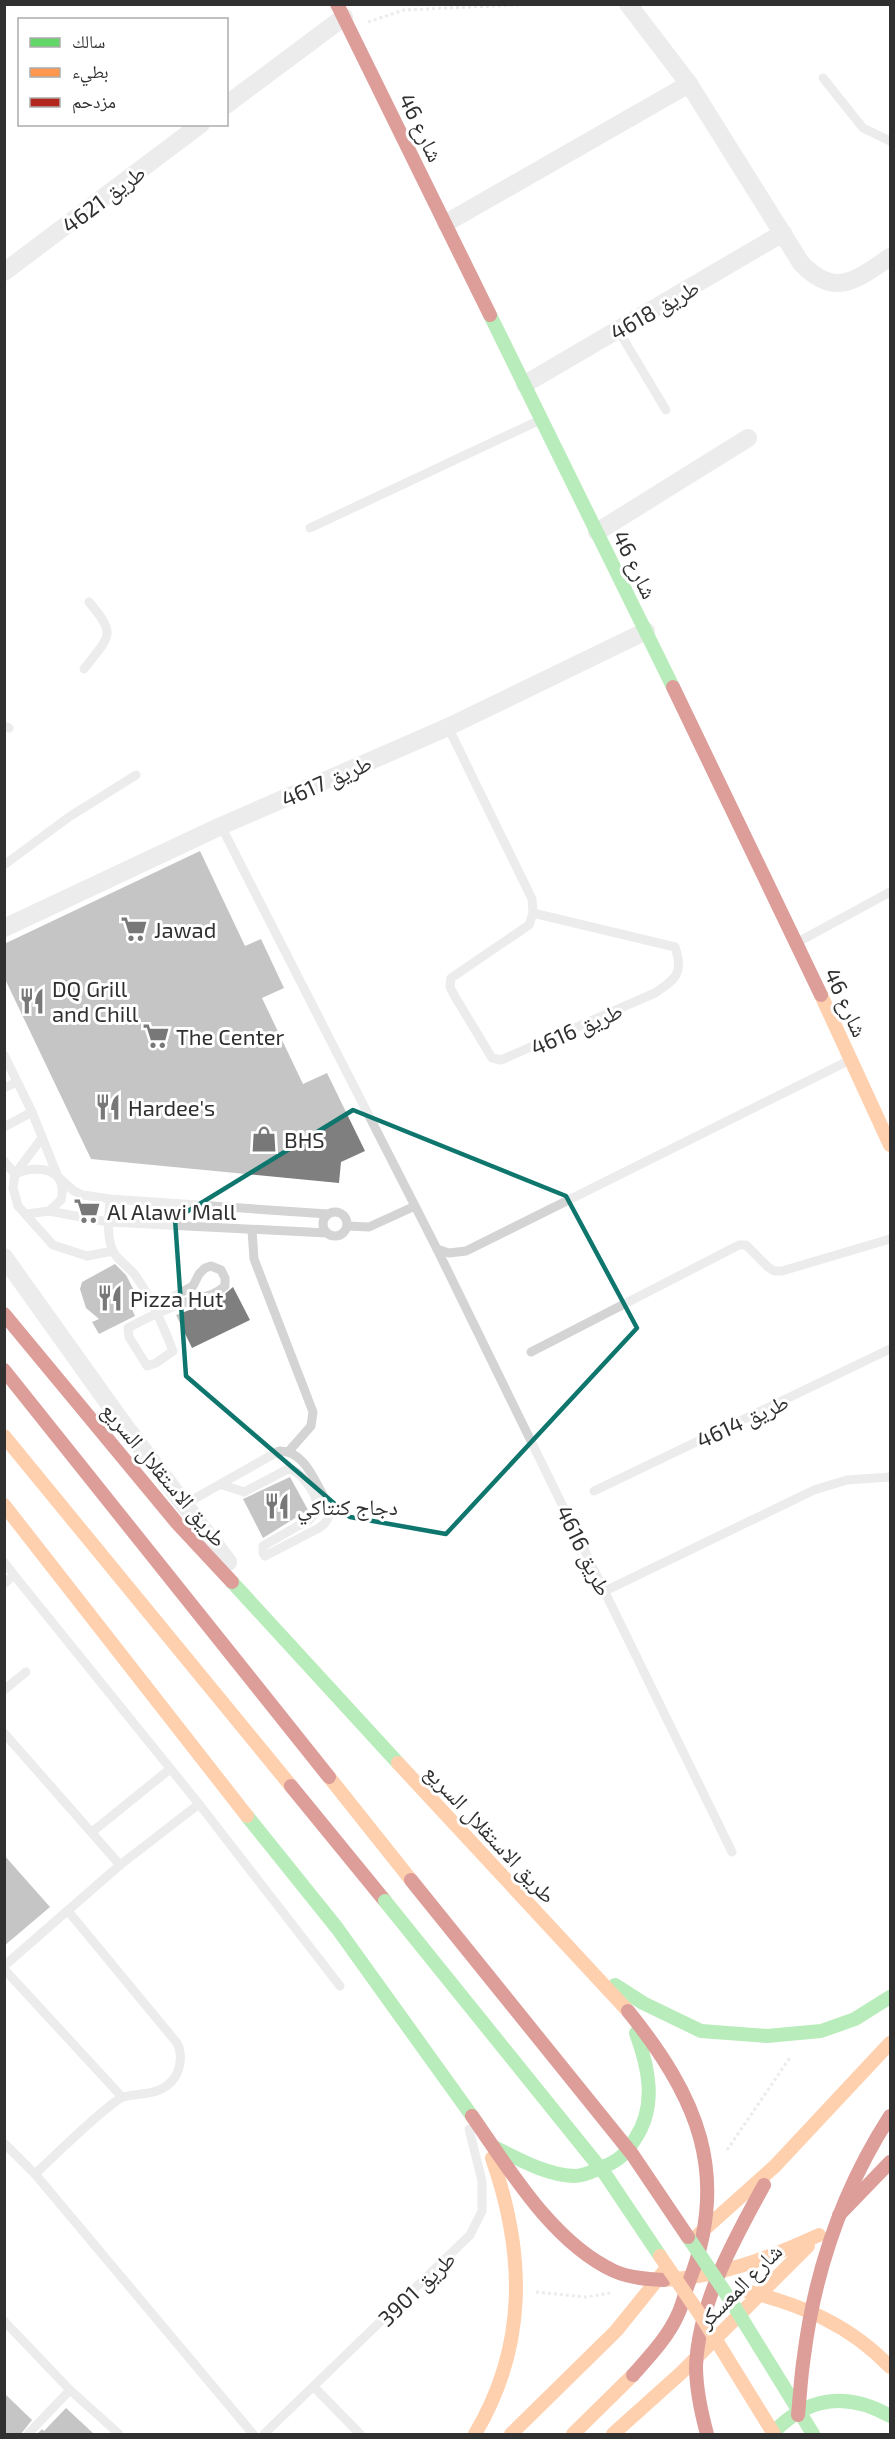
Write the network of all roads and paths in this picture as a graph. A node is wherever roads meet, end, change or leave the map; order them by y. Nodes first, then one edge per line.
1 (405, 4) edge
2 (538, 4) edge
3 (628, 4) edge
4 (404, 10) junction
5 (343, 17) edge
6 (823, 78) dead end
7 (689, 84) junction
8 (228, 103) edge
9 (198, 126) edge
10 (891, 141) edge
11 (446, 223) junction
12 (783, 233) junction
13 (891, 257) edge
14 (4, 272) edge
15 (618, 330) junction
16 (525, 384) junction
17 (666, 410) dead end
18 (542, 419) junction
19 (748, 438) dead end
20 (310, 528) dead end
21 (597, 532) junction
22 (89, 602) dead end
23 (646, 631) junction
24 (84, 669) dead end
25 (448, 727) junction
26 (136, 775) dead end
27 (221, 826) junction
28 (4, 865) edge
29 (891, 892) edge
30 (533, 914) junction
31 (4, 927) edge
32 (796, 943) junction
33 (4, 1055) edge
34 (850, 1059) junction
35 (17, 1082) junction
36 (4, 1088) edge
37 (32, 1112) junction
38 (4, 1126) edge
39 (42, 1138) junction
40 (891, 1145) edge
41 (4, 1161) edge
42 (15, 1174) junction
43 (58, 1177) junction
44 (110, 1199) junction
45 (415, 1206) junction
46 (226, 1207) junction
47 (50, 1211) junction
48 (284, 1211) junction
49 (27, 1214) junction
50 (328, 1214) junction
51 (108, 1222) junction
52 (347, 1226) junction
53 (224, 1228) junction
54 (252, 1230) junction
55 (282, 1231) junction
56 (327, 1233) junction
57 (891, 1239) edge
58 (437, 1249) junction
59 (113, 1251) junction
60 (4, 1257) edge
61 (155, 1311) junction
62 (4, 1314) edge
63 (891, 1349) edge
64 (531, 1352) dead end
65 (4, 1370) edge
66 (4, 1436) edge
67 (289, 1451) junction
68 (891, 1477) edge
69 (220, 1484) junction
70 (594, 1491) dead end
71 (185, 1504) junction
72 (4, 1505) edge
73 (4, 1562) edge
74 (14, 1575) junction
75 (4, 1584) edge
76 (605, 1591) junction
77 (262, 1617) junction
78 (26, 1672) dead end
79 (4, 1690) edge
80 (4, 1733) edge
81 (170, 1769) junction
82 (199, 1803) junction
83 (92, 1832) junction
84 (732, 1852) dead end
85 (120, 1865) junction
86 (68, 1911) junction
87 (4, 1968) edge
88 (590, 1968) junction
89 (340, 1986) dead end
90 (891, 1997) edge
91 (625, 2009) junction
92 (807, 2032) junction
93 (891, 2043) edge
94 (122, 2097) junction
95 (464, 2104) junction
96 (891, 2116) edge
97 (480, 2127) junction
98 (4, 2143) edge
99 (494, 2147) junction
100 (891, 2162) edge
101 (775, 2166) junction
102 (35, 2174) junction
103 (707, 2177) junction
104 (705, 2228) junction
105 (819, 2235) junction
106 (721, 2272) junction
107 (636, 2278) junction
108 (657, 2279) junction
109 (689, 2283) junction
110 (714, 2287) junction
111 (516, 2290) junction
112 (759, 2294) junction
113 (4, 2321) edge
114 (616, 2331) junction
115 (697, 2357) junction
116 (891, 2367) edge
117 (314, 2387) junction
118 (70, 2390) junction
119 (891, 2416) edge
120 (28, 2434) edge
121 (119, 2434) edge
122 (253, 2434) edge
123 (264, 2434) edge
124 (360, 2434) edge
125 (475, 2434) edge
126 (511, 2434) edge
127 (573, 2434) edge
128 (613, 2434) edge
129 (707, 2434) edge
130 (773, 2434) edge
131 (798, 2434) edge
132 (813, 2434) edge

1 - 4 path
2 - 4 path
3 - 7 street
4 - 5 path
5 - 8 street
5 - 11 main road, شارع 46
6 - 10 lane
7 - 11 street
7 - 12 street
9 - 14 street, طريق 4621
11 - 16 main road, شارع 46
12 - 13 street
12 - 15 street, طريق 4618
15 - 16 street, طريق 4618
15 - 17 lane
16 - 18 main road, شارع 46
18 - 20 lane
18 - 21 main road, شارع 46
19 - 21 street
21 - 23 main road, شارع 46
22 - 24 lane
23 - 25 street, طريق 4617
23 - 32 main road, شارع 46
25 - 27 street, طريق 4617
25 - 30 lane
26 - 28 lane
27 - 31 street, طريق 4617
27 - 45 lane, طريق 4616
29 - 32 lane
30 - 30 lane, طريق 4616
32 - 34 main road, شارع 46
33 - 35 lane
34 - 40 main road, شارع 46
34 - 58 lane
35 - 36 lane
35 - 37 lane
37 - 38 lane
37 - 39 lane
39 - 42 lane
39 - 43 lane
41 - 42 lane
42 - 43 lane
42 - 49 lane
43 - 44 lane
43 - 47 lane
44 - 46 lane
44 - 51 lane
45 - 52 lane
45 - 58 lane, طريق 4616
46 - 48 lane
46 - 53 lane
47 - 49 lane
47 - 51 lane
48 - 50 lane
48 - 55 lane
49 - 59 lane
50 - 52 lane
50 - 56 lane
51 - 53 lane
51 - 59 lane
52 - 56 lane
53 - 54 lane
54 - 55 lane
54 - 67 lane
55 - 56 lane
57 - 64 lane
58 - 76 lane, طريق 4616
59 - 61 lane
60 - 71 street
61 - 61 lane
61 - 61 lane
62 - 77 main road, طريق الاستقلال السريع
63 - 70 lane, طريق 4614
65 - 132 main road, bridge
66 - 130 main road, bridge
67 - 69 lane
67 - 69 lane
68 - 76 lane
69 - 71 lane
71 - 77 street
72 - 95 main road
73 - 74 lane
74 - 75 lane
74 - 81 lane
76 - 84 lane, طريق 4616
77 - 88 main road, طريق الاستقلال السريع
78 - 79 lane
80 - 83 lane
81 - 82 lane
81 - 83 lane
82 - 85 lane
82 - 89 lane
83 - 85 lane
85 - 86 lane
86 - 87 lane
86 - 94 lane
87 - 94 lane
88 - 91 main road, طريق الاستقلال السريع
88 - 92 main road
90 - 92 main road
91 - 99 main road
91 - 103 main road, طريق الاستقلال السريع
92 - 103 path
93 - 101 main road
94 - 102 lane
95 - 97 main road
95 - 117 lane, طريق 3901
96 - 131 main road, bridge
97 - 99 main road
97 - 111 main road
98 - 102 lane
99 - 107 main road
100 - 105 main road, شارع المعسكر
101 - 104 main road
101 - 106 main road
102 - 122 lane
103 - 104 main road, طريق الاستقلال السريع
104 - 108 main road
104 - 109 main road, طريق الاستقلال السريع
105 - 106 main road
105 - 112 main road, شارع المعسكر
106 - 109 main road
106 - 110 main road
107 - 108 main road
107 - 111 path
108 - 109 main road
108 - 114 main road
109 - 110 main road
109 - 114 main road
109 - 127 main road, طريق الاستقلال السريع
110 - 112 main road
110 - 115 main road
111 - 125 main road
112 - 115 main road, شارع المعسكر
112 - 116 main road
113 - 118 lane
114 - 126 main road
115 - 128 main road, شارع المعسكر
115 - 129 main road
117 - 123 lane, طريق 3901
117 - 124 lane
118 - 120 lane
118 - 121 lane
119 - 130 main road

